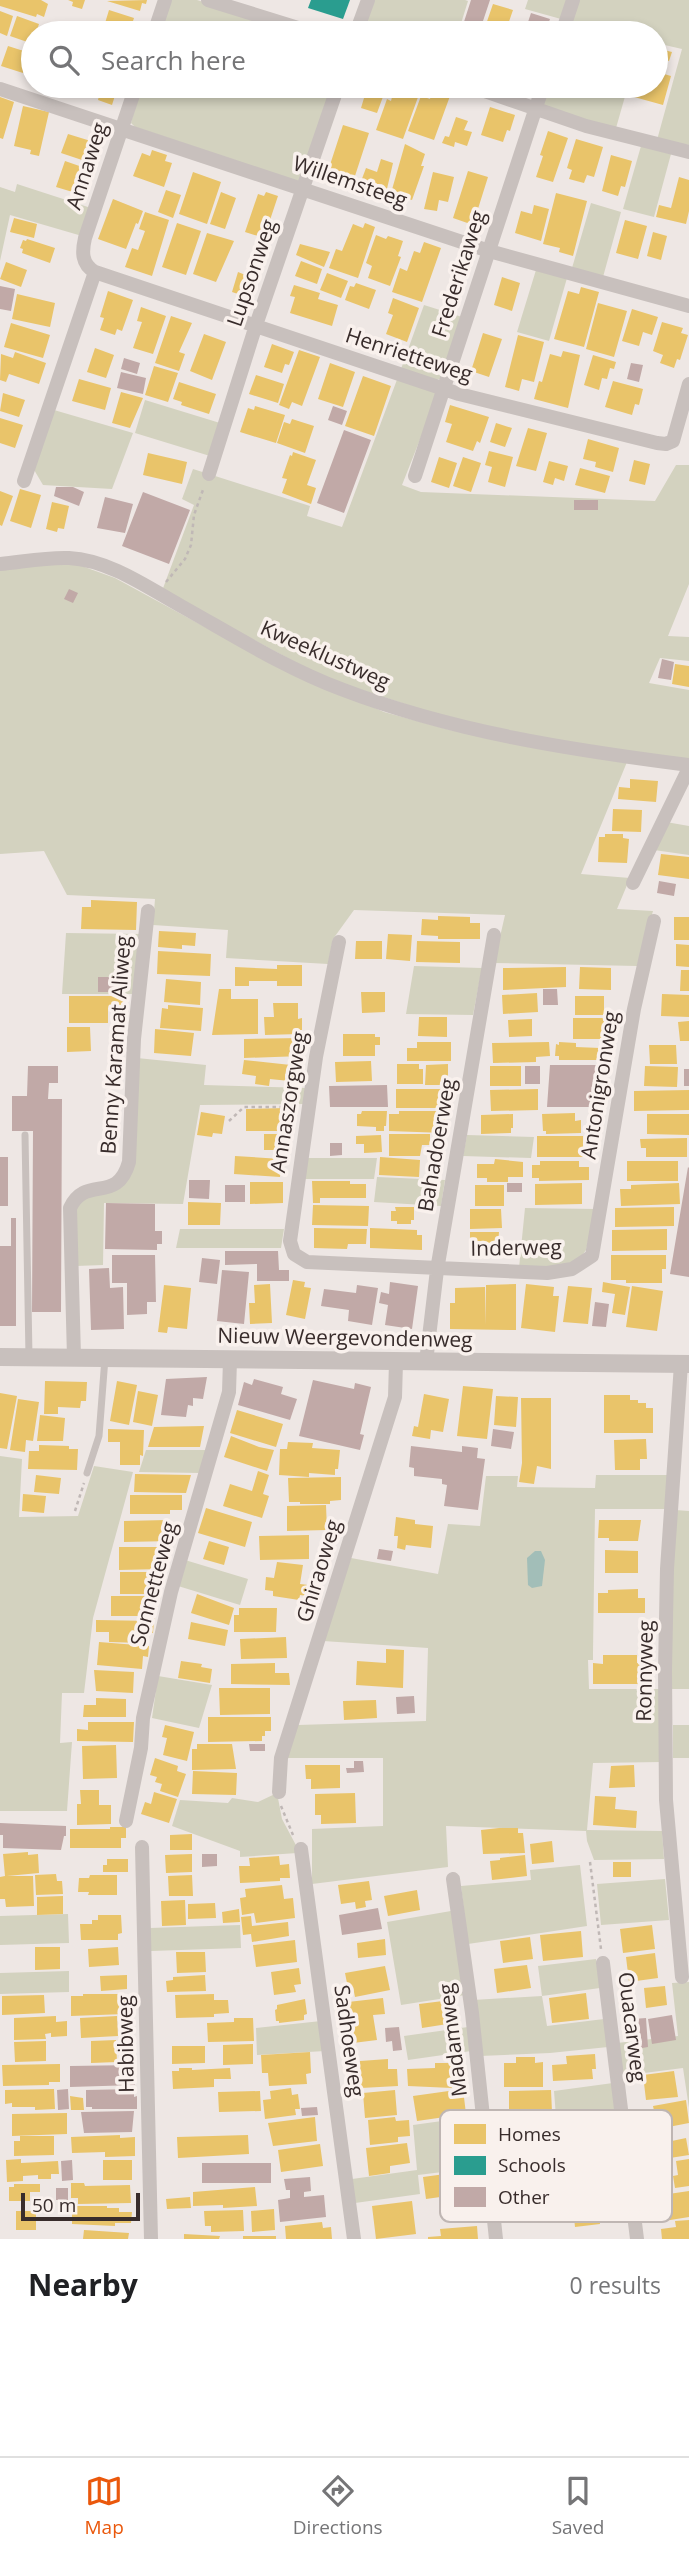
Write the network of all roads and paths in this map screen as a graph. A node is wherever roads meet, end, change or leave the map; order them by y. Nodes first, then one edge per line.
1 (165, 0) edge
2 (208, 0) edge
3 (369, 0) edge
4 (573, 0) edge
5 (158, 21) edge
6 (275, 21) edge
7 (361, 21) edge
8 (566, 21) edge
9 (0, 89) edge
10 (21, 96) edge
11 (27, 98) edge
12 (132, 98) edge
13 (334, 98) edge
14 (507, 98) edge
15 (538, 98) edge
16 (535, 107) junction
17 (121, 129) junction
18 (689, 152) edge
19 (304, 188) junction
20 (489, 251) junction
21 (84, 260) joint
22 (95, 272) junction
23 (689, 306) edge
24 (256, 325) junction
25 (689, 384) edge
26 (444, 388) junction
27 (209, 474) joint
28 (415, 476) dead end
29 (24, 481) dead end
30 (0, 564) edge
31 (158, 594) junction
32 (689, 766) edge
33 (633, 883) dead end
34 (148, 911) dead end
35 (654, 921) dead end
36 (494, 935) dead end
37 (339, 942) dead end
38 (310, 1107) junction
39 (229, 1121) dead end
40 (25, 1135) dead end
41 (592, 1256) joint
42 (307, 1262) joint
43 (438, 1270) junction
44 (0, 1357) edge
45 (29, 1357) junction
46 (74, 1357) junction
47 (105, 1357) junction
48 (230, 1360) junction
49 (396, 1362) junction
50 (426, 1362) junction
51 (685, 1364) edge
52 (87, 1473) joint
53 (75, 1511) dead end
54 (279, 1792) joint
55 (126, 1821) dead end
56 (142, 1847) dead end
57 (301, 1849) joint
58 (590, 1862) dead end
59 (453, 1879) dead end
60 (603, 1963) joint
61 (682, 1977) dead end
62 (482, 2110) edge
63 (621, 2110) edge
64 (151, 2239) edge
65 (354, 2239) edge

1 - 5 street
2 - 6 street
3 - 7 street
4 - 8 street
9 - 10 street, Willemsteeg
11 - 17 street, Willemsteeg
12 - 17 street, Annaweg
13 - 19 street, Lupsonweg
14 - 16 street
15 - 16 street, Frederikaweg
16 - 18 street
16 - 20 street, Frederikaweg
17 - 19 street, Willemsteeg
17 - 21 street, Annaweg
19 - 20 street, Willemsteeg
19 - 24 street, Lupsonweg
20 - 23 street, Willemsteeg
20 - 26 street, Frederikaweg
21 - 22 street, Henrietteweg
22 - 24 street, Henrietteweg
22 - 29 street
24 - 26 street, Henrietteweg
24 - 27 street, Lupsonweg
25 - 26 street, Henrietteweg
26 - 28 street, Frederikaweg
27 - 31 path
30 - 31 street, Kweeklustweg
31 - 32 street, Kweeklustweg
32 - 33 street
34 - 46 street, Benny Karamat Aliweg
35 - 41 street, Antonigronweg
36 - 43 street, Bahadoerweg
37 - 38 street, Annaszorgweg
38 - 39 path
38 - 42 street, Annaszorgweg
40 - 45 lane
41 - 43 street, Inderweg
42 - 43 street, Inderweg
43 - 50 street, Bahadoerweg
44 - 45 street, Nieuw Weergevondenweg
45 - 46 street, Nieuw Weergevondenweg
46 - 47 street, Nieuw Weergevondenweg
47 - 48 street, Nieuw Weergevondenweg
47 - 52 lane
48 - 49 street, Nieuw Weergevondenweg
48 - 55 street, Sonnetteweg
49 - 50 street, Nieuw Weergevondenweg
49 - 54 street, Ghiraoweg
50 - 51 street, Nieuw Weergevondenweg
51 - 61 street, Ronnyweg
52 - 53 path
54 - 57 path
56 - 64 street, Habibweg
57 - 65 street, Sadhoeweg
58 - 60 path, Ouacarweg
59 - 62 street, Madamweg
60 - 63 street, Ouacarweg

